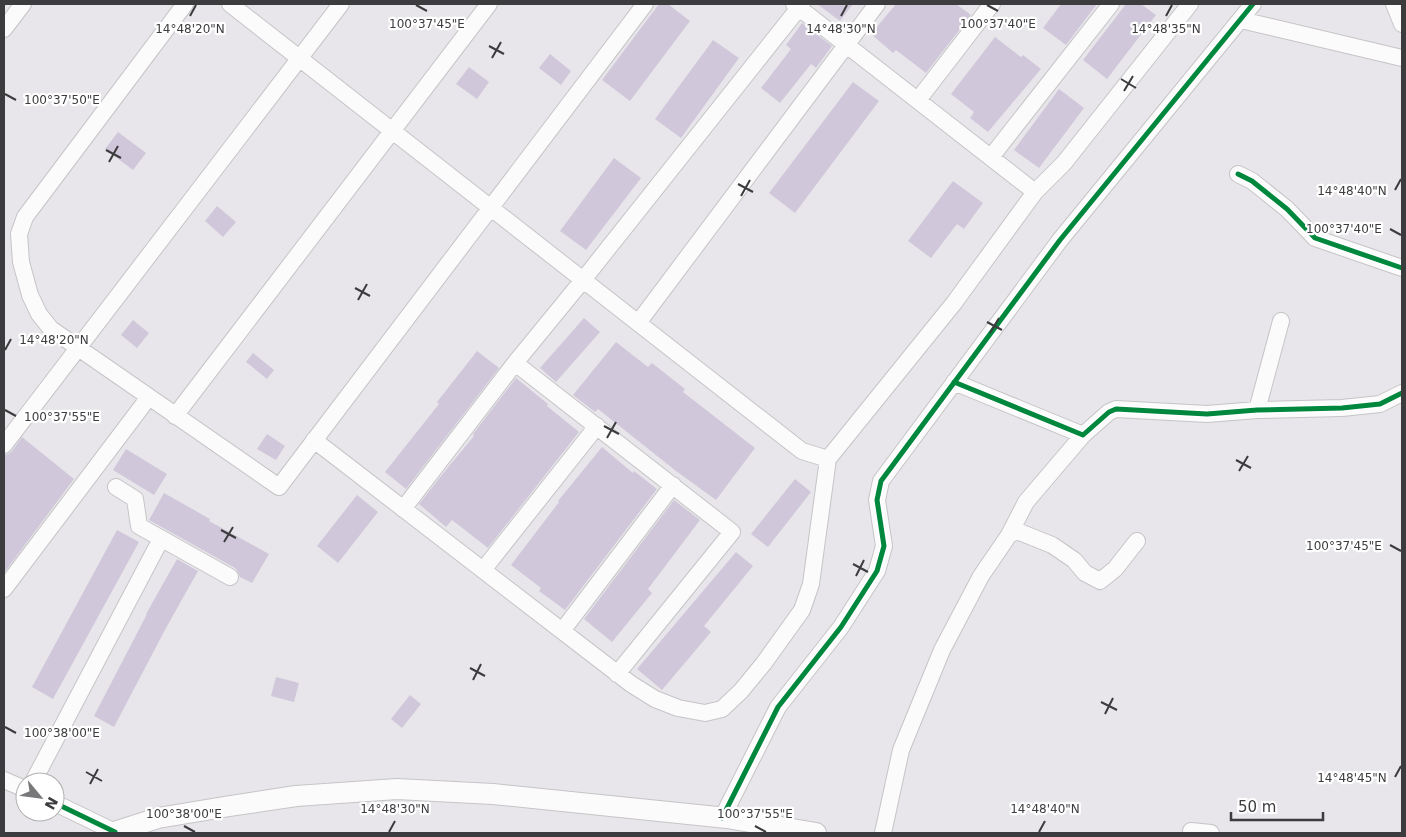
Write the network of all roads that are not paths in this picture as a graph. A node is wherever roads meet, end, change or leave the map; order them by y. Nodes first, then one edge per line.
1 (23, 4) edge
2 (185, 4) edge
3 (230, 4) edge
4 (341, 4) edge
5 (489, 4) edge
6 (645, 4) edge
7 (877, 4) edge
8 (992, 4) edge
9 (1111, 4) edge
10 (1190, 4) edge
11 (1253, 4) edge
12 (1394, 4) edge
13 (798, 5) edge
14 (1241, 20) junction
15 (1402, 24) edge
16 (4, 29) edge
17 (847, 45) junction
18 (299, 58) junction
19 (1402, 58) edge
20 (918, 100) junction
21 (392, 131) junction
22 (992, 158) junction
23 (1238, 174) dead end
24 (1035, 192) junction
25 (491, 208) junction
26 (1402, 268) edge
27 (584, 280) junction
28 (1281, 321) dead end
29 (638, 323) junction
30 (78, 348) junction
31 (515, 362) junction
32 (954, 382) junction
33 (1402, 393) edge
34 (149, 398) junction
35 (1257, 410) junction
36 (175, 416) junction
37 (597, 426) junction
38 (1083, 435) junction
39 (314, 440) junction
40 (4, 445) edge
41 (828, 459) junction
42 (673, 485) junction
43 (116, 487) dead end
44 (403, 508) junction
45 (1009, 535) junction
46 (161, 539) junction
47 (1137, 541) dead end
48 (483, 570) junction
49 (230, 577) dead end
50 (4, 589) edge
51 (562, 631) junction
52 (617, 674) junction
53 (38, 772) edge
54 (65, 808) edge
55 (722, 818) junction
56 (1191, 831) dead end
57 (113, 832) edge
58 (816, 833) edge
59 (883, 833) edge
60 (1211, 833) edge

1 - 16 street
2 - 30 street
3 - 18 street
4 - 18 street
5 - 21 street
6 - 25 street
7 - 17 street
8 - 20 street
9 - 22 street
10 - 24 street
11 - 14 street
12 - 15 street
13 - 17 street
13 - 27 street
14 - 19 street
14 - 32 street
17 - 20 street
17 - 29 street
18 - 21 street
18 - 30 street
20 - 22 street
21 - 25 street
21 - 36 street
22 - 24 street
23 - 26 street
24 - 41 street
25 - 27 street
25 - 39 street
27 - 29 street
27 - 31 street
28 - 35 street
29 - 41 street
30 - 34 street
30 - 40 street
31 - 37 street
31 - 44 street
32 - 38 street
32 - 55 street
33 - 35 street
34 - 36 street
34 - 50 street
35 - 38 street
36 - 39 street
37 - 42 street
37 - 48 street
38 - 45 street
39 - 44 street
41 - 52 street
42 - 51 street
42 - 52 street
43 - 46 street
44 - 48 street
45 - 47 street
45 - 59 street
46 - 49 street
46 - 53 street
48 - 51 street
51 - 52 street
54 - 57 street
55 - 57 main road
55 - 58 main road
56 - 60 street

